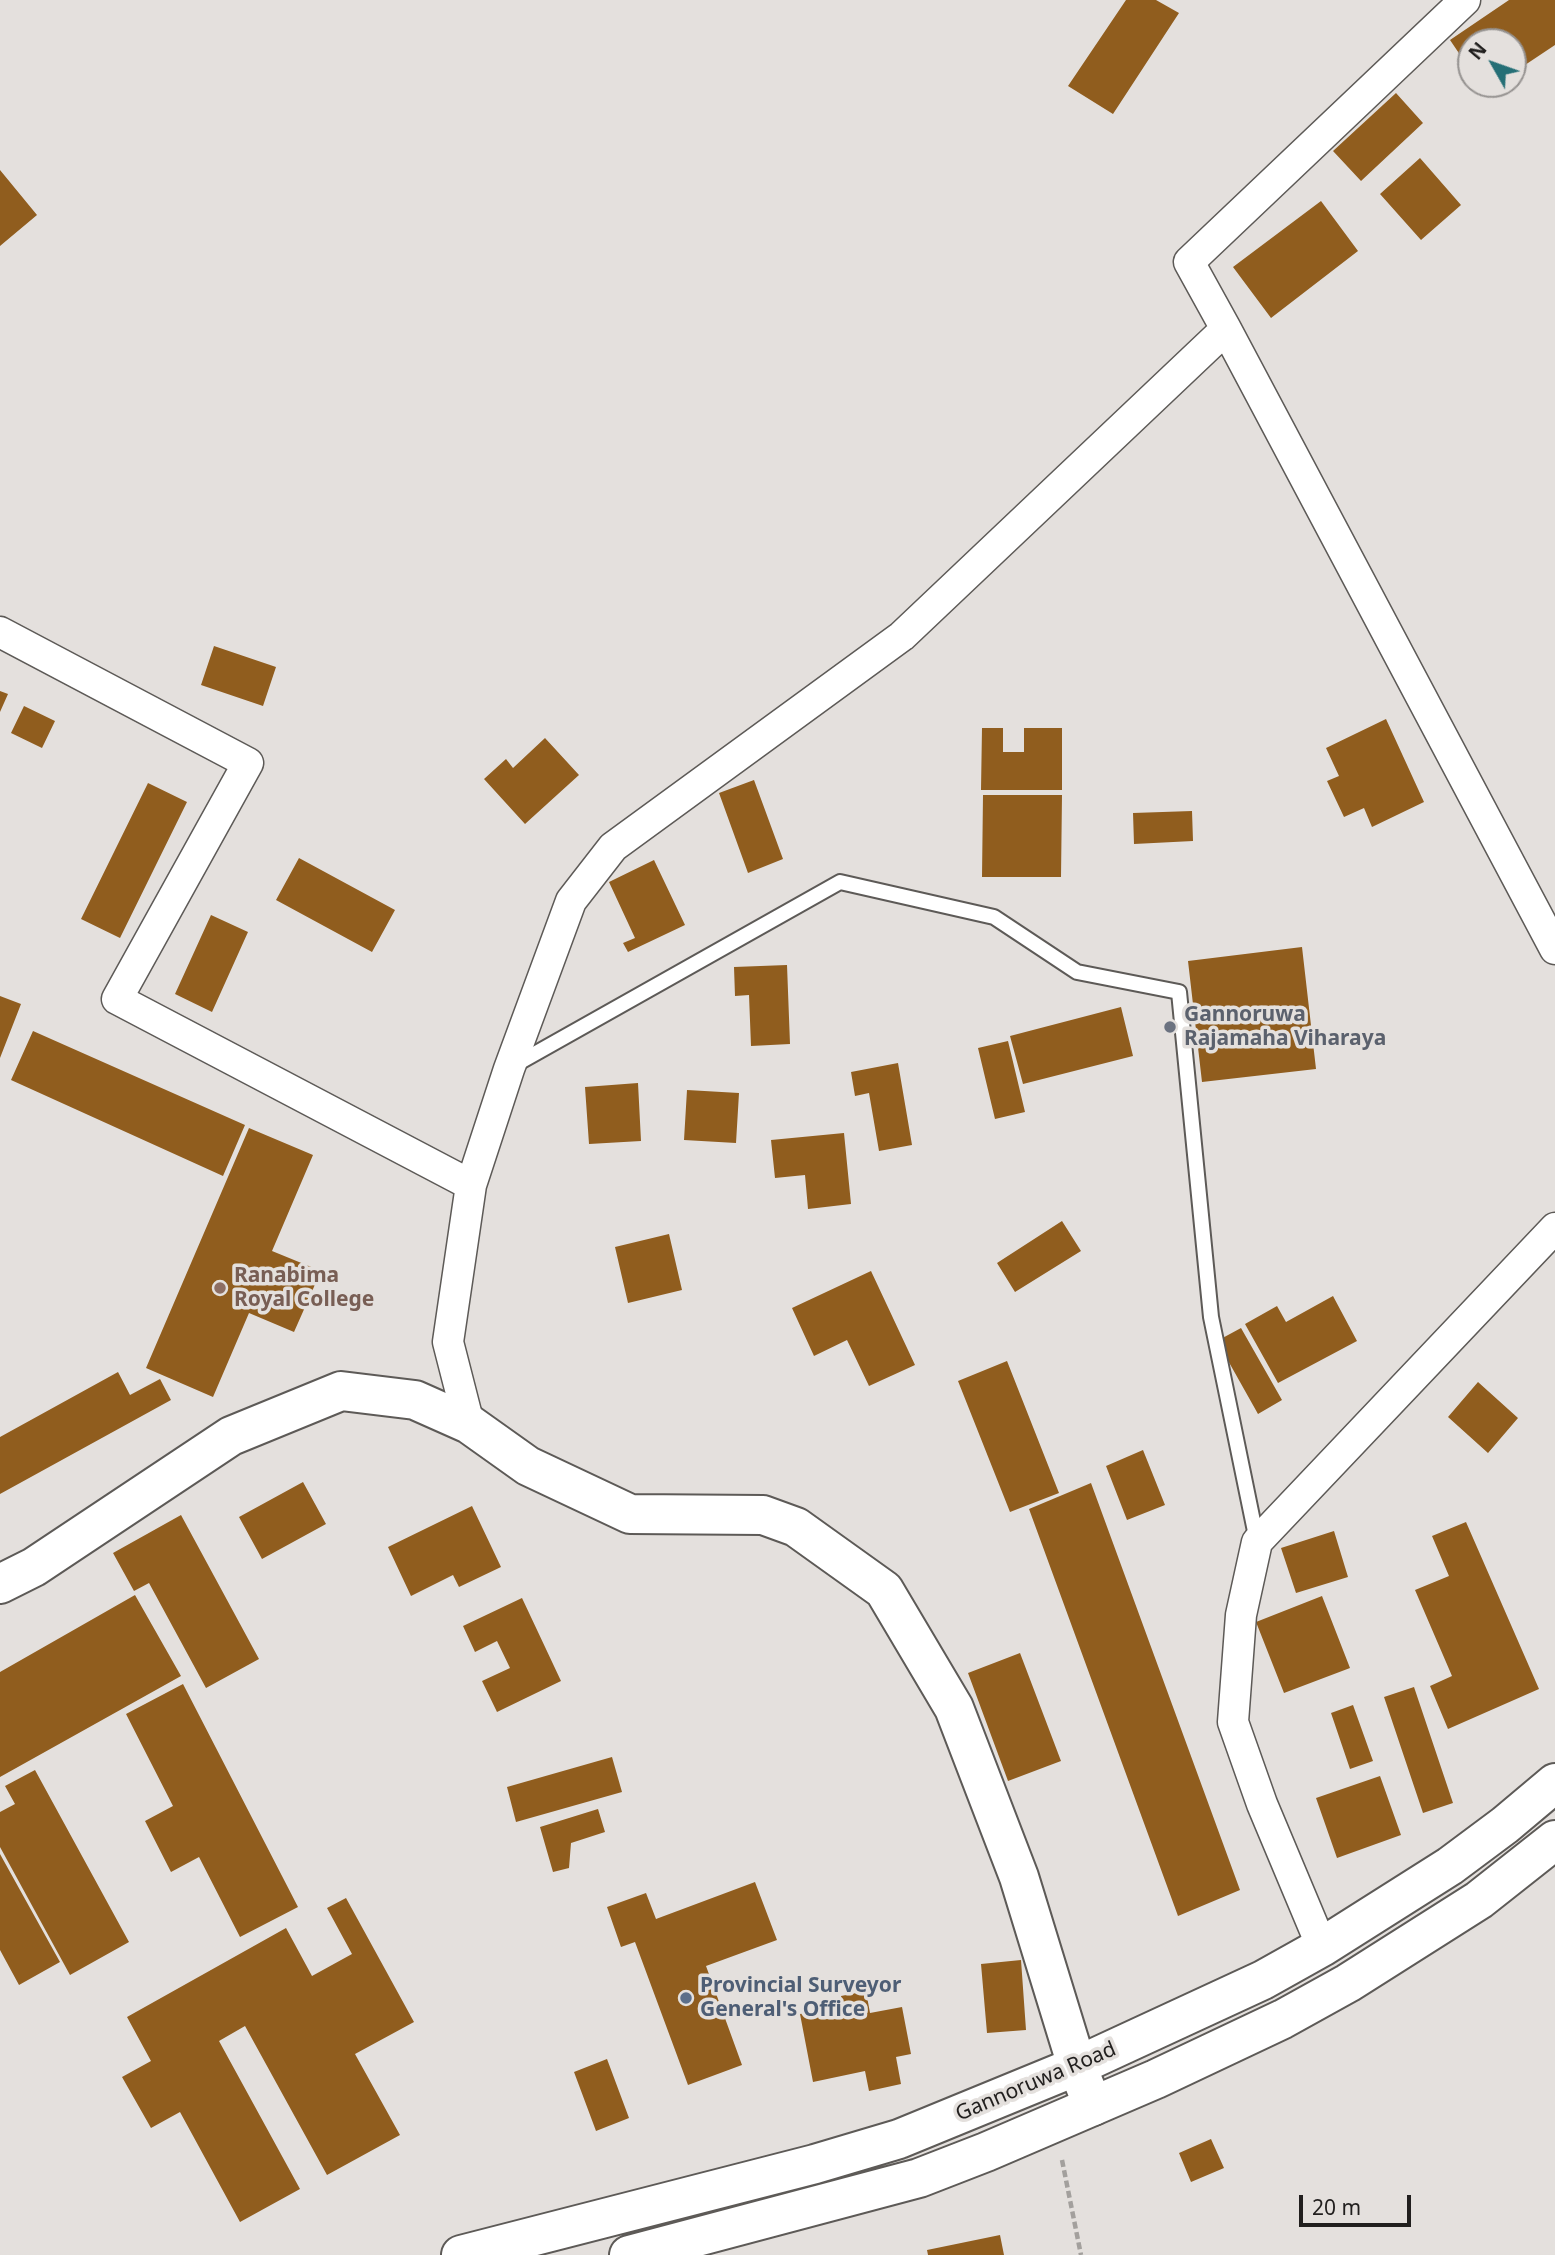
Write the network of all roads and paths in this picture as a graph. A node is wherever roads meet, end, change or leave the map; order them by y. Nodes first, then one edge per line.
1 (1465, 0) edge
2 (1226, 329) junction
3 (0, 632) edge
4 (1555, 949) edge
5 (509, 1069) junction
6 (471, 1185) junction
7 (1555, 1228) edge
8 (469, 1424) junction
9 (1257, 1542) junction
10 (0, 1584) edge
11 (1555, 1783) edge
12 (1555, 1840) edge
13 (1322, 1947) junction
14 (1077, 2066) junction
15 (1093, 2106) junction
16 (1070, 2196) dead end
17 (461, 2255) edge
18 (629, 2255) edge
19 (1081, 2255) edge

1 - 2 street
2 - 4 street
2 - 5 street
3 - 6 street
5 - 6 street
5 - 9 lane
6 - 8 street
7 - 9 street
8 - 10 main road
8 - 14 main road
9 - 13 street
11 - 13 main road, Gannoruwa Road
12 - 15 main road
13 - 14 main road, Gannoruwa Road
14 - 15 main road
14 - 17 main road, Gannoruwa Road
15 - 18 main road
16 - 19 path

